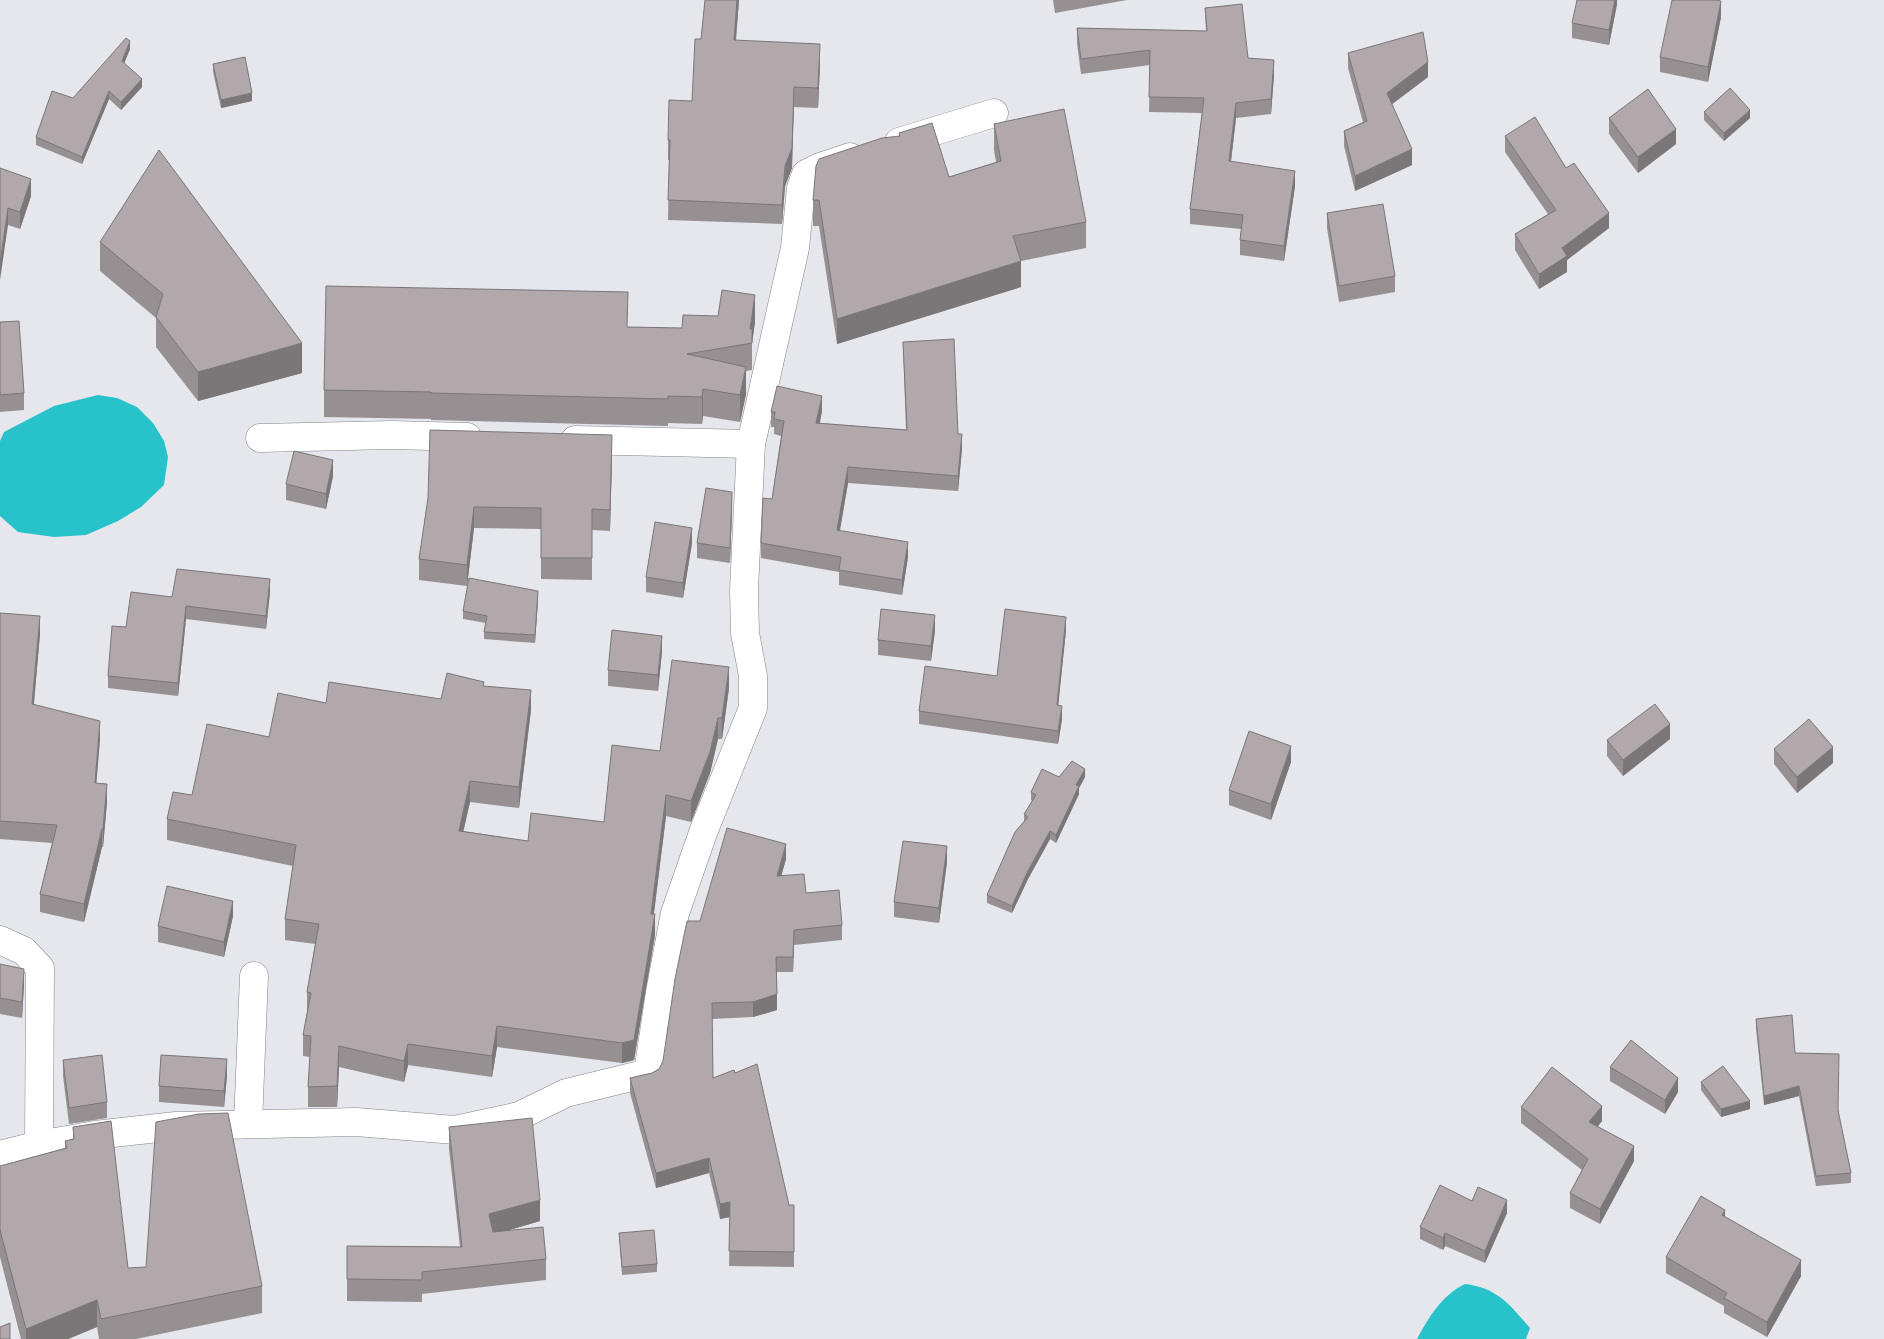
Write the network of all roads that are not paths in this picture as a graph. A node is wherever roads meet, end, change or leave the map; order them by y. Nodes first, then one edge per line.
1 (994, 113) dead end
2 (260, 438) dead end
3 (492, 438) edge
4 (552, 439) edge
5 (751, 444) junction
6 (0, 940) edge
7 (254, 976) dead end
8 (248, 1124) junction
9 (40, 1145) junction
10 (0, 1155) edge

1 - 5 street
2 - 3 street
4 - 5 street
5 - 8 street
6 - 9 street
7 - 8 street
8 - 9 street
9 - 10 street

